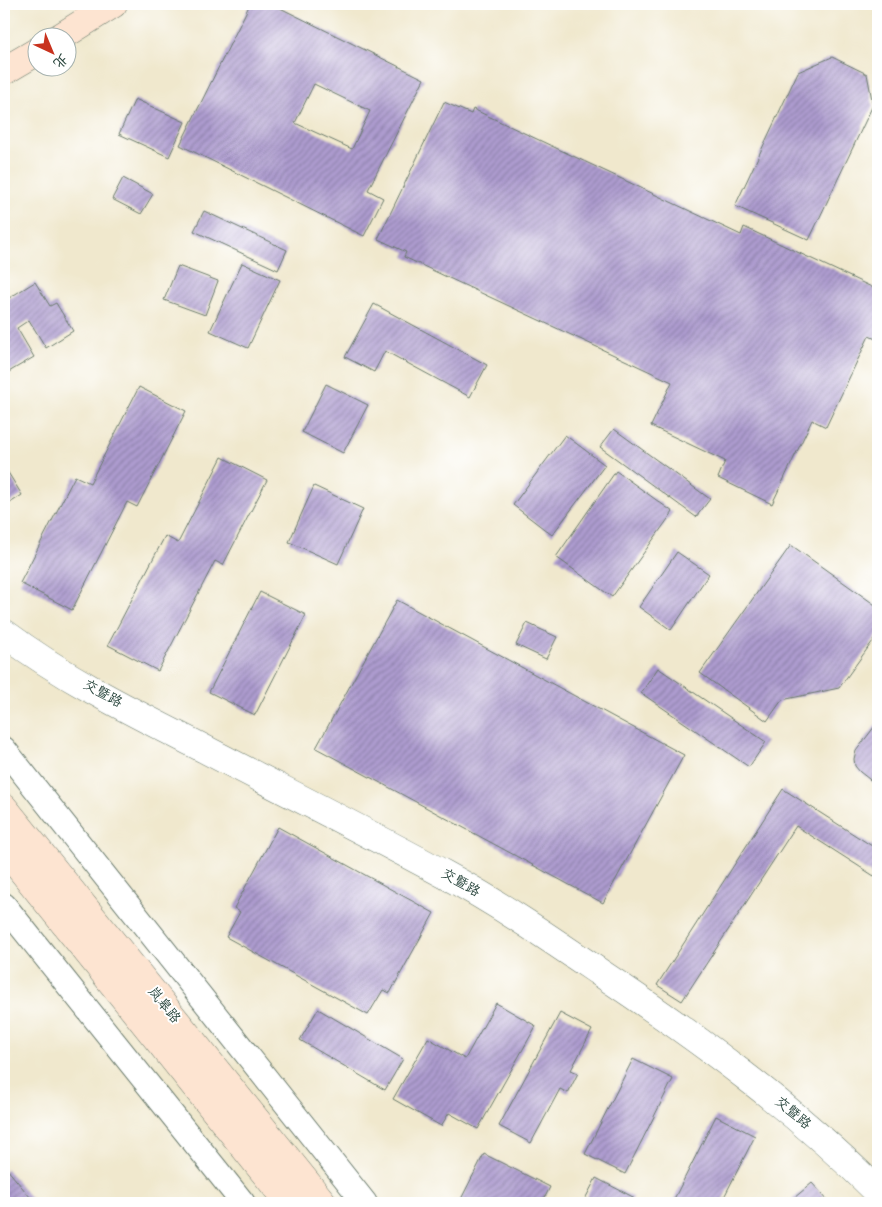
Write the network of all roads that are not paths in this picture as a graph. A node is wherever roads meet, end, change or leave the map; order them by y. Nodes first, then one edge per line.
1 (113, 4) edge
2 (74, 28) edge
3 (28, 56) edge
4 (4, 72) edge
5 (4, 633) edge
6 (4, 749) edge
7 (4, 808) edge
8 (4, 848) edge
9 (61, 900) junction
10 (4, 905) edge
11 (878, 1192) edge
12 (243, 1203) edge
13 (289, 1203) edge
14 (323, 1203) edge
15 (365, 1203) edge

1 - 2 main road
3 - 4 main road
5 - 11 street, 交暨路
6 - 15 street
7 - 9 main road, 岚皋路
8 - 9 main road, 岚皋路
9 - 13 main road, 岚皋路
9 - 14 main road, 岚皋路
10 - 12 street

